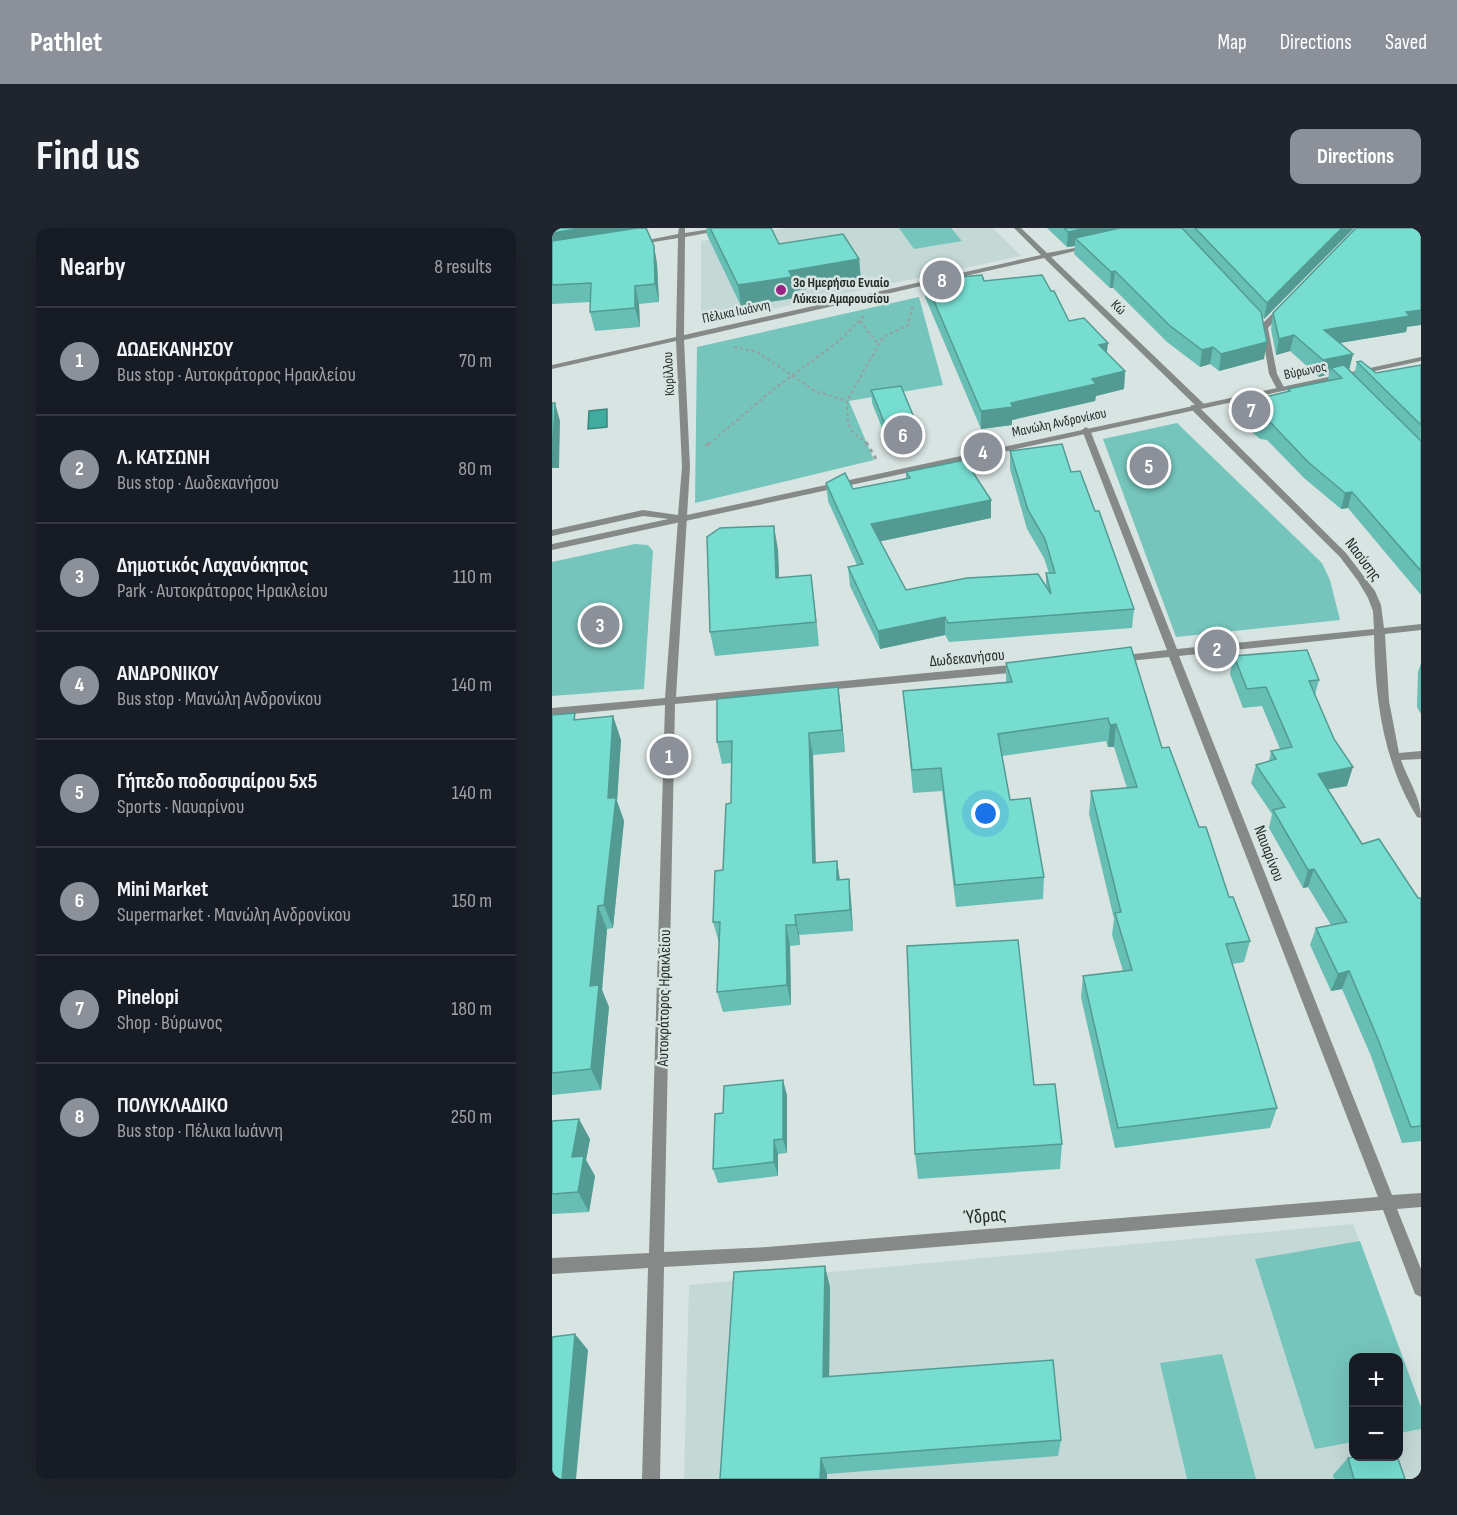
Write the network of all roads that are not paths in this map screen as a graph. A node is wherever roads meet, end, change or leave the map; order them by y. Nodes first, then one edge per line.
1 (731, 228) edge
2 (1017, 228) edge
3 (681, 232) edge
4 (1103, 243) edge
5 (623, 245) edge
6 (1046, 256) junction
7 (1288, 302) edge
8 (1256, 319) edge
9 (1264, 327) junction
10 (680, 338) junction
11 (1421, 359) edge
12 (552, 367) edge
13 (1343, 376) junction
14 (1351, 383) edge
15 (1281, 389) junction
16 (1197, 407) junction
17 (1086, 430) junction
18 (683, 518) junction
19 (552, 533) edge
20 (552, 547) edge
21 (1421, 627) edge
22 (1378, 632) junction
23 (1175, 654) junction
24 (1104, 660) edge
25 (1034, 667) edge
26 (670, 701) junction
27 (552, 712) edge
28 (1421, 755) edge
29 (1394, 757) junction
30 (1421, 814) edge
31 (1421, 1200) edge
32 (1388, 1203) junction
33 (657, 1260) junction
34 (552, 1266) edge
35 (1421, 1288) edge
36 (651, 1479) edge

1 - 3 street
2 - 6 street, Κώ
3 - 5 street
3 - 10 street, Κυρίλλου
4 - 6 street, Πέλικα Ιωάννη
6 - 10 street, Πέλικα Ιωάννη
6 - 16 street, Κώ
7 - 9 street
8 - 9 street
9 - 15 street
10 - 12 street, Πέλικα Ιωάννη
10 - 18 street, Κυρίλλου
11 - 13 street, Βύρωνος
13 - 14 street
13 - 15 street, Βύρωνος
15 - 16 street, Βύρωνος
16 - 17 street, Μανώλη Ανδρονίκου
16 - 22 street, Ναούσης
17 - 18 street, Μανώλη Ανδρονίκου
17 - 23 street, Ναυαρίνου
18 - 19 street, Μανώλη Ανδρονίκου
18 - 20 street, Μανώλη Ανδρονίκου
18 - 26 street, Αυτοκράτορος Ηρακλείου
21 - 22 street
22 - 23 street
22 - 29 street, Ναούσης
23 - 24 street
23 - 32 street, Ναυαρίνου
25 - 26 street, Δωδεκανήσου
26 - 27 street, Δωδεκανήσου
26 - 33 street, Αυτοκράτορος Ηρακλείου
28 - 29 street
29 - 30 street, Ναούσης
31 - 32 street, Ύδρας
32 - 33 street, Ύδρας
32 - 35 street, Ναυαρίνου
33 - 34 street, Ύδρας
33 - 36 street, Αυτοκράτορος Ηρακλείου

